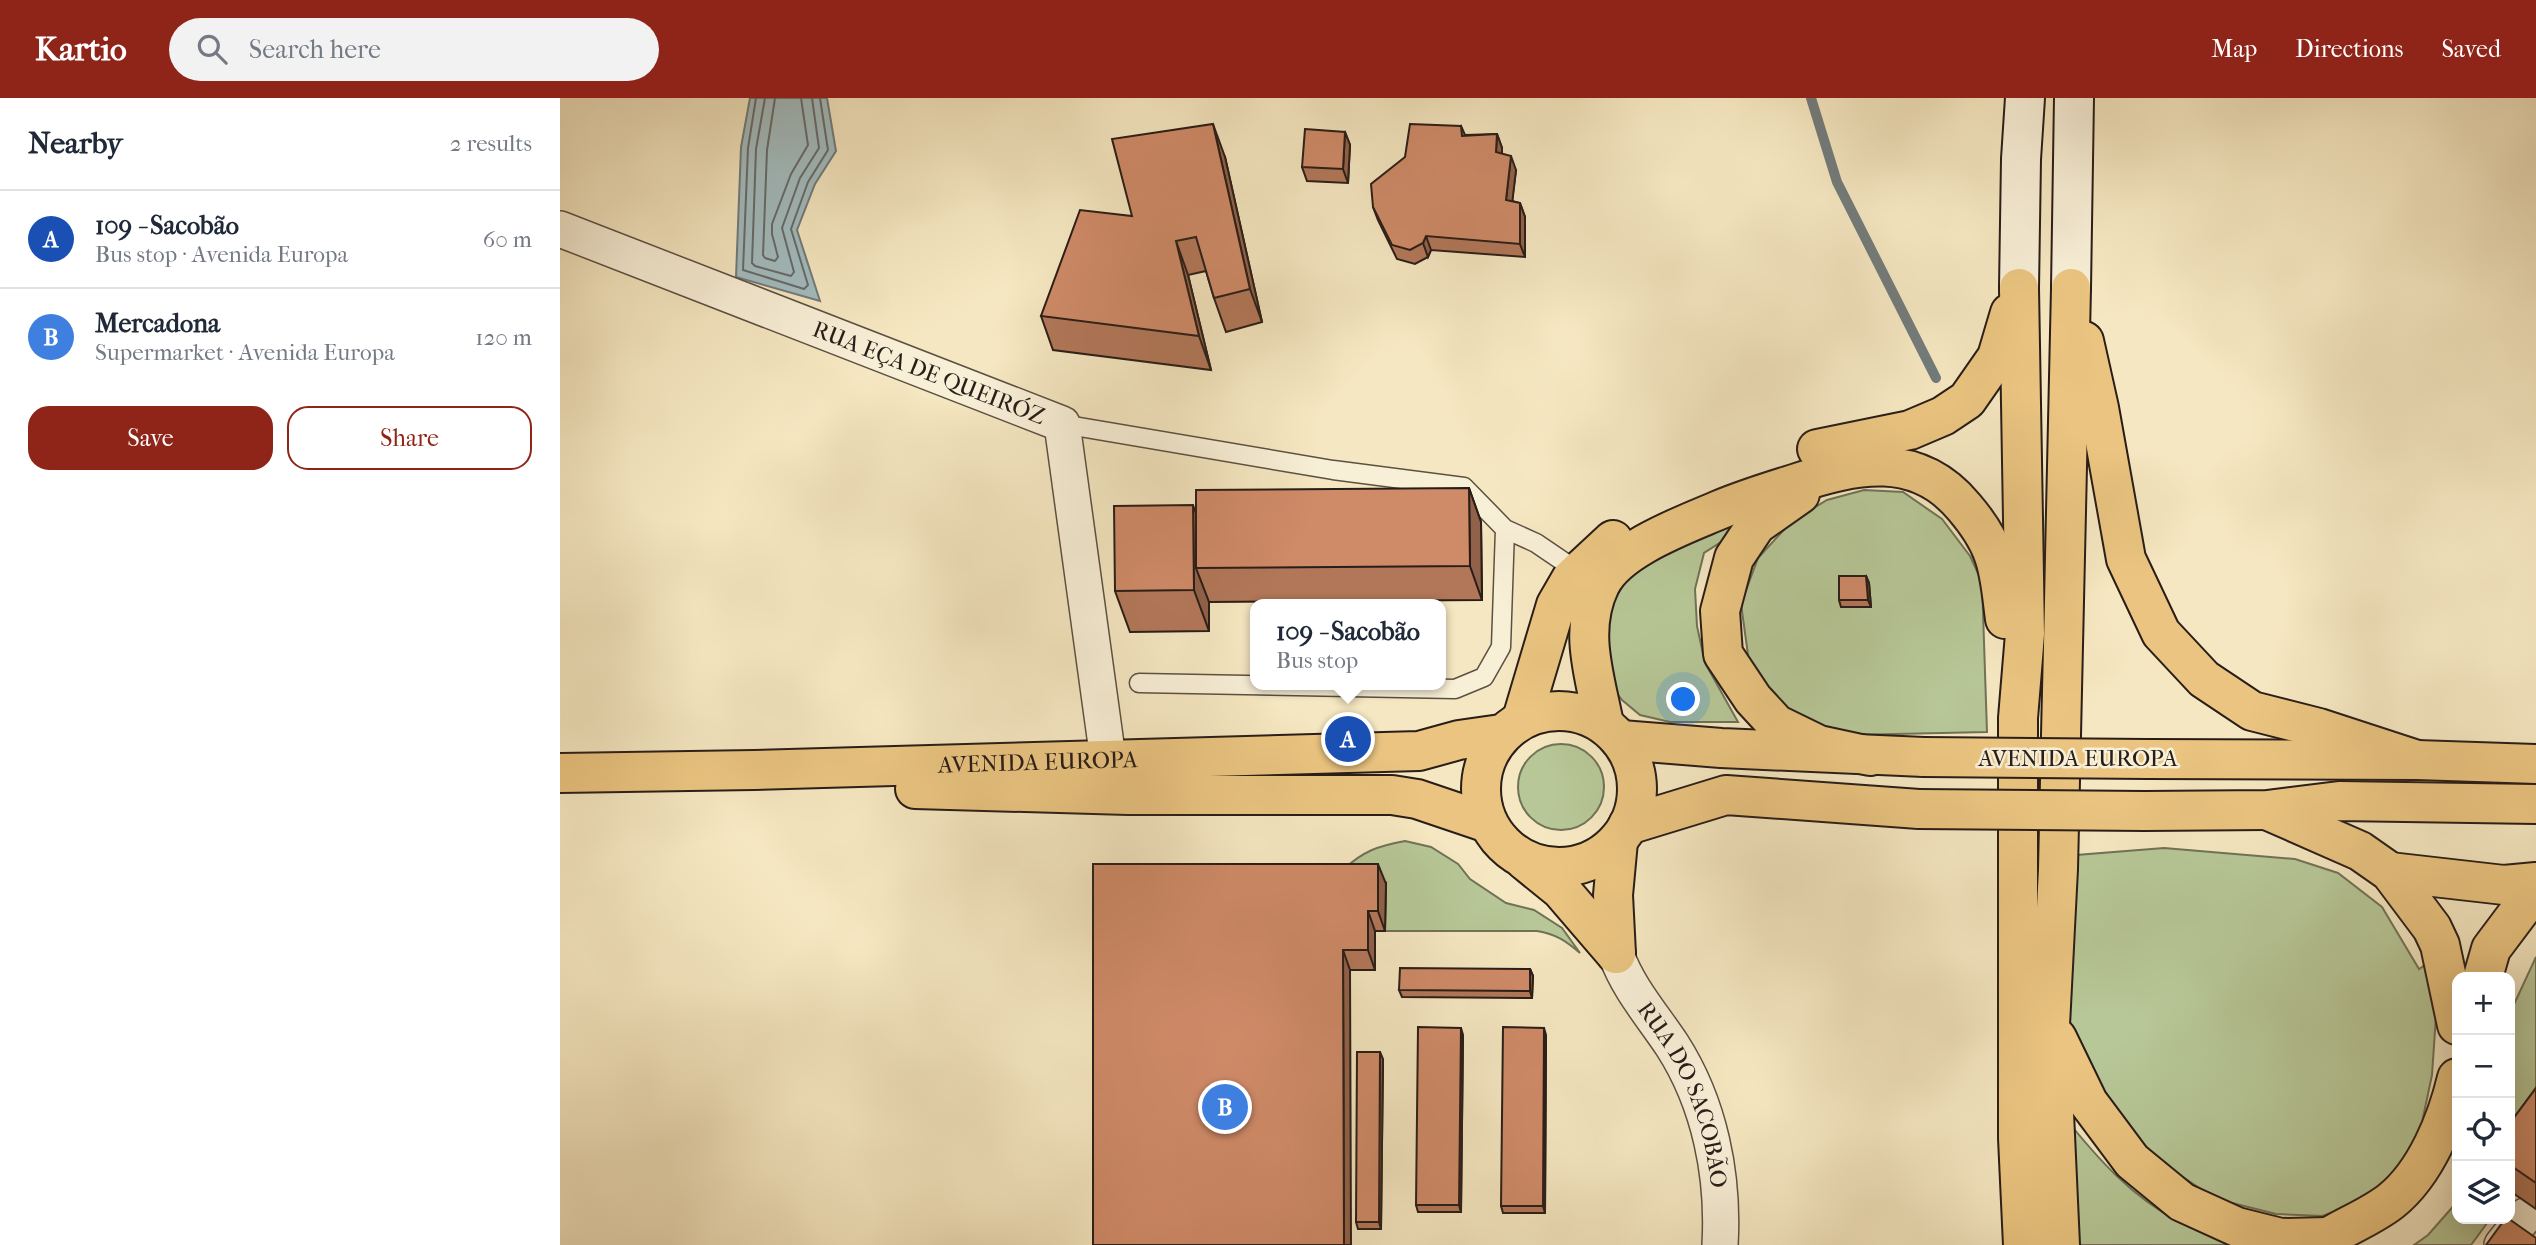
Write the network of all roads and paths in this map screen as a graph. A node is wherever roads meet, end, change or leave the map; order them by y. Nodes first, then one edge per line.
1 (2025, 98) edge
2 (2074, 98) edge
3 (560, 229) edge
4 (2019, 288) junction
5 (2071, 288) junction
6 (1062, 424) junction
7 (1830, 472) junction
8 (1505, 529) junction
9 (1571, 579) junction
10 (1139, 683) dead end
11 (1250, 685) edge
12 (1446, 688) edge
13 (2018, 718) junction
14 (1511, 727) junction
15 (1612, 732) junction
16 (1870, 756) junction
17 (1108, 759) junction
18 (2417, 760) junction
19 (2536, 764) edge
20 (565, 773) edge
21 (2536, 804) edge
22 (2267, 810) junction
23 (1488, 823) junction
24 (1623, 833) junction
25 (1523, 859) junction
26 (2390, 873) junction
27 (2536, 882) edge
28 (2536, 889) edge
29 (1616, 954) junction
30 (2484, 972) edge
31 (2452, 1001) edge
32 (2050, 1025) junction
33 (2452, 1098) edge
34 (2525, 1216) edge
35 (2321, 1241) edge
36 (1720, 1245) edge
37 (2023, 1245) edge
38 (2060, 1245) edge
39 (2502, 1245) edge

1 - 4 main road
2 - 5 main road
3 - 6 street, RUA EÇA DE QUEIRÓZ
4 - 9 main road
4 - 13 main road
5 - 18 main road
5 - 32 main road
6 - 8 lane
6 - 17 street, RUA EÇA DE QUEIRÓZ
7 - 13 main road
7 - 15 main road
7 - 16 main road
8 - 9 lane
8 - 12 lane
9 - 14 main road
10 - 11 lane
13 - 37 main road
14 - 15 main road, AVENIDA EUROPA
14 - 17 main road, AVENIDA EUROPA
14 - 23 main road
15 - 16 main road, AVENIDA EUROPA
15 - 24 main road
16 - 18 main road, AVENIDA EUROPA, bridge
17 - 20 main road, AVENIDA EUROPA
18 - 19 main road, AVENIDA EUROPA
20 - 23 main road, AVENIDA EUROPA
21 - 22 main road
22 - 24 main road, bridge
22 - 26 main road
23 - 25 main road
24 - 25 main road
24 - 29 main road
25 - 29 main road
26 - 27 main road
26 - 31 main road
28 - 30 main road
29 - 36 street, RUA DO SACOBÃO
32 - 35 main road
32 - 38 main road
33 - 35 main road
34 - 39 street

